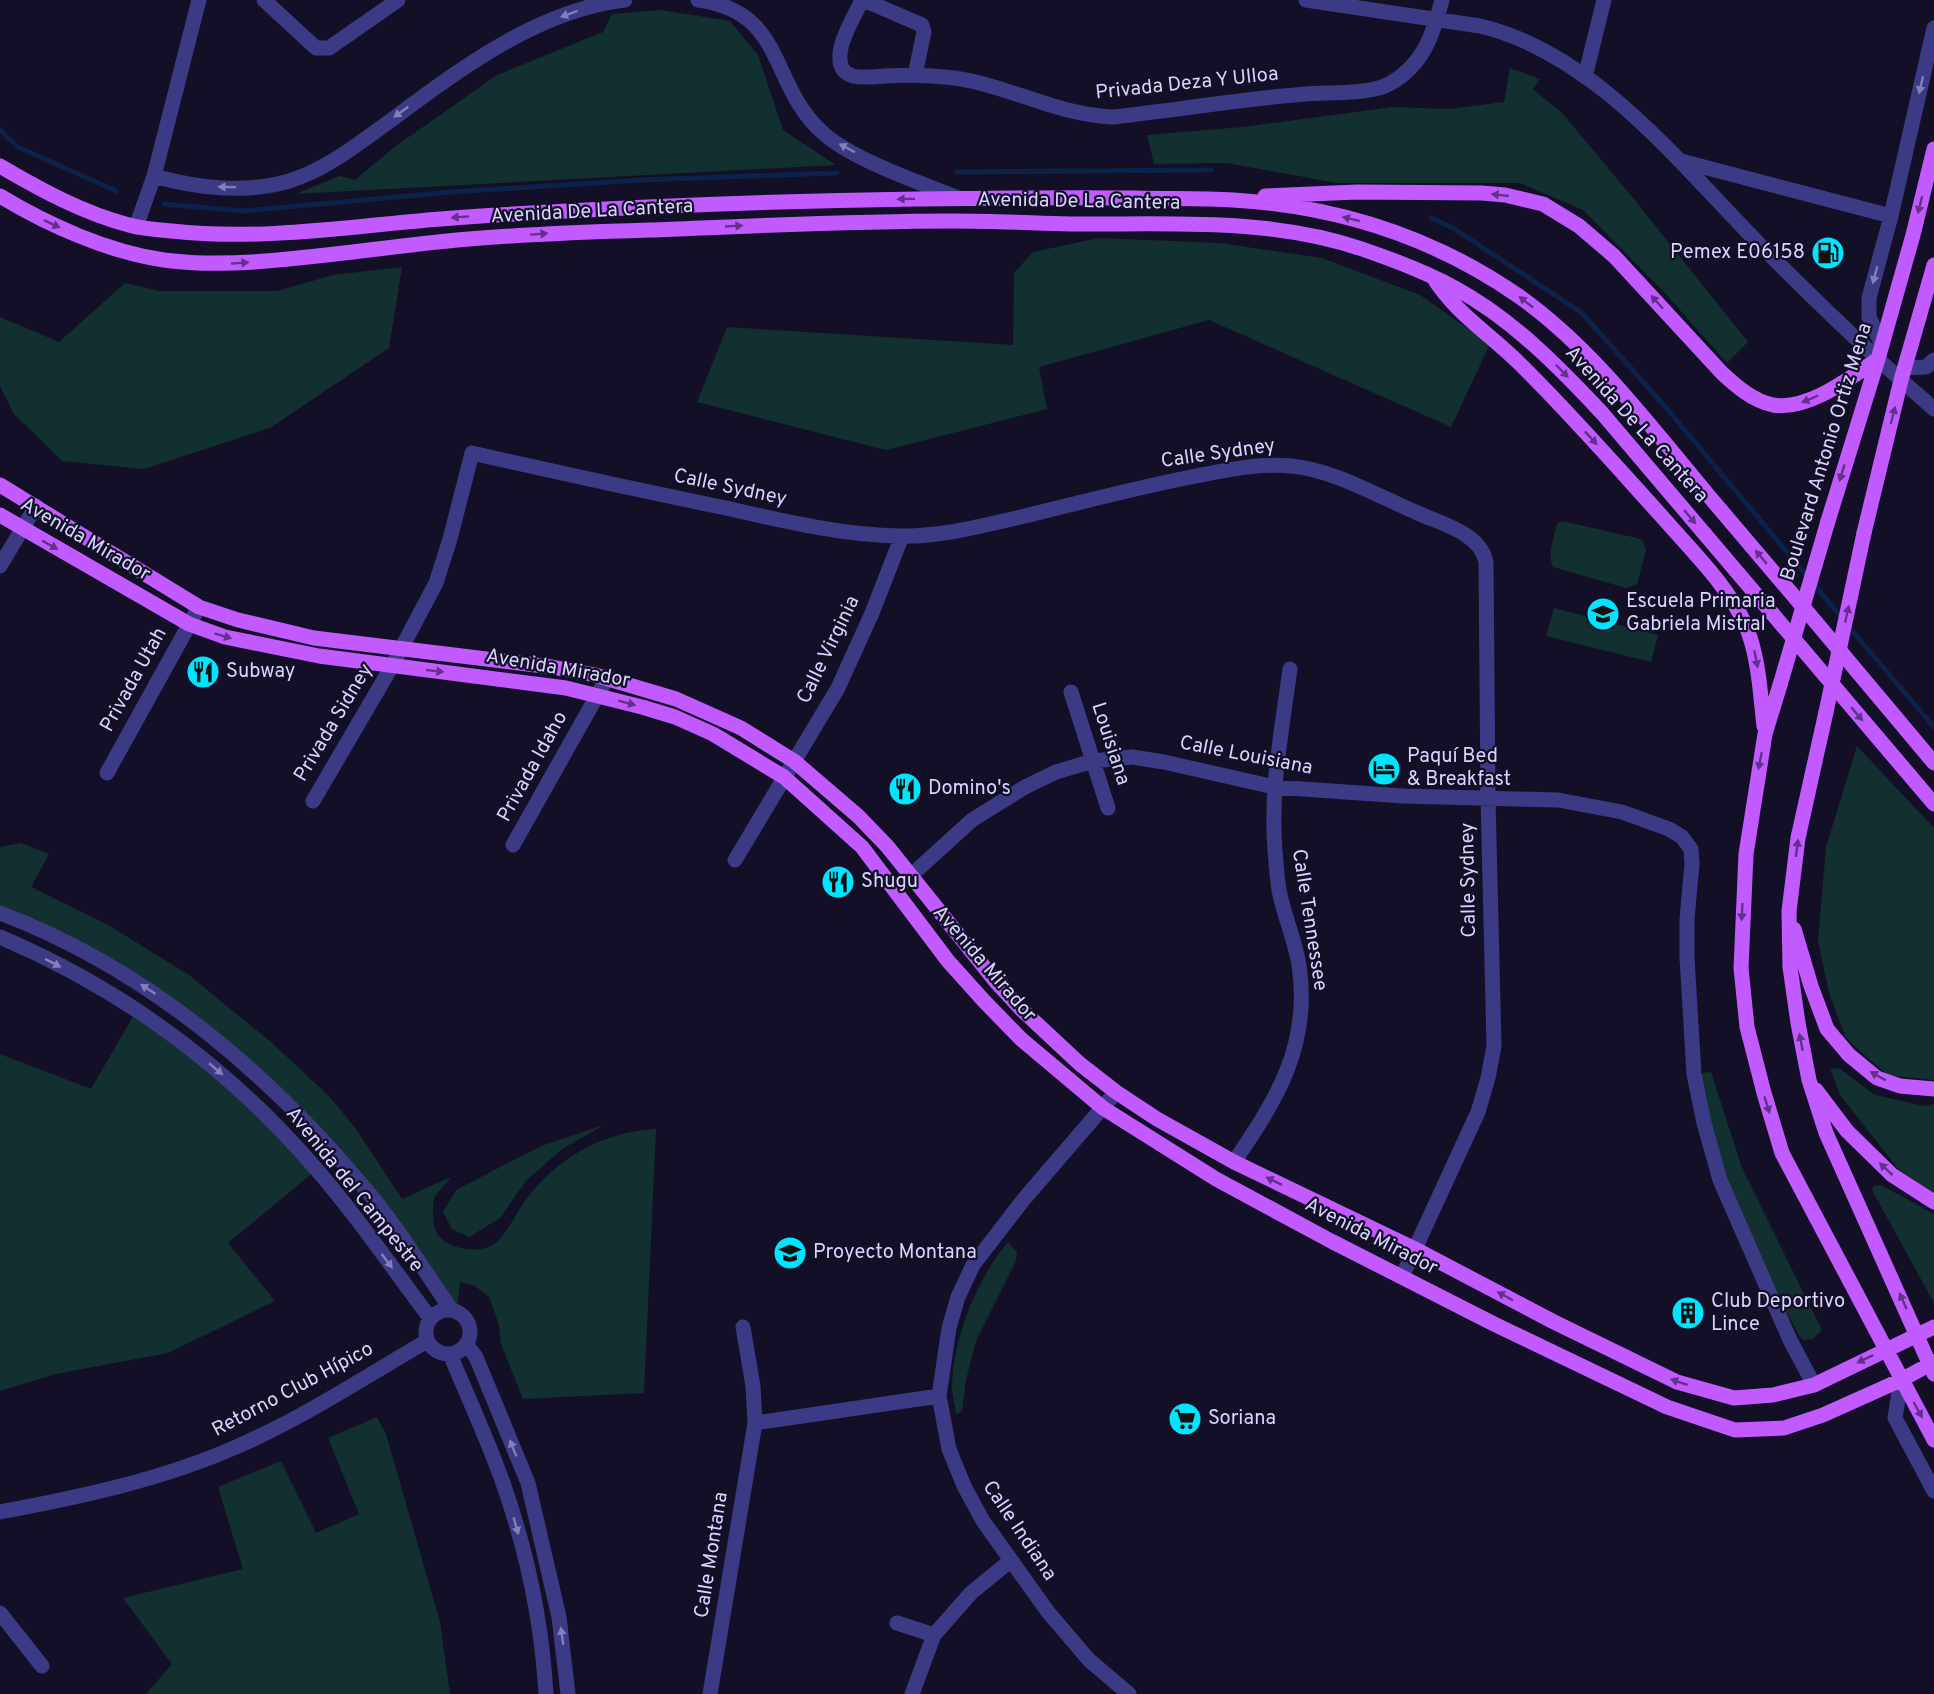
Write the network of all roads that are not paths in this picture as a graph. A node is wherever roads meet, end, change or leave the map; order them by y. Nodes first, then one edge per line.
1 (199, 0) edge
2 (264, 0) edge
3 (398, 0) edge
4 (626, 0) edge
5 (698, 0) edge
6 (863, 0) edge
7 (1306, 0) edge
8 (1442, 0) edge
9 (1604, 0) edge
10 (1437, 20) junction
11 (1934, 28) edge
12 (915, 75) junction
13 (1585, 77) junction
14 (1934, 149) edge
15 (1681, 161) junction
16 (0, 166) edge
17 (154, 176) junction
18 (0, 196) edge
19 (958, 198) junction
20 (1233, 200) junction
21 (1891, 216) junction
22 (136, 227) junction
23 (1934, 266) edge
24 (1433, 277) junction
25 (1880, 352) junction
26 (1934, 360) edge
27 (1903, 374) junction
28 (1934, 409) edge
29 (0, 485) edge
30 (36, 506) junction
31 (0, 515) edge
32 (23, 530) junction
33 (902, 536) junction
34 (0, 566) edge
35 (199, 607) junction
36 (189, 624) junction
37 (401, 647) junction
38 (392, 666) junction
39 (1290, 669) dead end
40 (607, 678) junction
41 (1071, 692) dead end
42 (598, 695) junction
43 (1765, 734) junction
44 (794, 761) junction
45 (1093, 761) junction
46 (1934, 763) edge
47 (107, 773) dead end
48 (784, 777) junction
49 (1274, 787) junction
50 (1488, 798) junction
51 (313, 801) dead end
52 (1934, 804) edge
53 (1108, 808) dead end
54 (513, 845) dead end
55 (735, 860) dead end
56 (912, 877) junction
57 (895, 890) junction
58 (1789, 911) junction
59 (0, 913) edge
60 (0, 938) edge
61 (102, 961) junction
62 (91, 982) junction
63 (1809, 1080) junction
64 (1934, 1089) edge
65 (1116, 1092) junction
66 (1103, 1108) junction
67 (1234, 1162) junction
68 (1934, 1202) edge
69 (1414, 1249) junction
70 (1402, 1277) junction
71 (451, 1310) junction
72 (430, 1318) junction
73 (742, 1327) dead end
74 (1934, 1327) edge
75 (1918, 1335) junction
76 (427, 1341) junction
77 (466, 1344) junction
78 (1886, 1349) junction
79 (450, 1354) junction
80 (1933, 1367) edge
81 (1901, 1380) junction
82 (1814, 1384) junction
83 (939, 1396) junction
84 (754, 1423) junction
85 (1934, 1440) edge
86 (1934, 1491) edge
87 (0, 1512) edge
88 (1010, 1561) junction
89 (0, 1613) edge
90 (897, 1623) dead end
91 (934, 1635) junction
92 (42, 1666) dead end
93 (567, 1674) junction
94 (545, 1676) junction
95 (546, 1694) edge
96 (568, 1694) edge
97 (710, 1694) edge
98 (912, 1694) edge
99 (1129, 1694) edge

1 - 17 street
2 - 3 street
4 -> 17 street
19 -> 5 street
6 - 12 street
6 - 12 street, Privada Deza Y Ulloa
7 - 10 street
8 - 10 street, Privada Deza Y Ulloa
9 - 13 street
10 - 12 street, Privada Deza Y Ulloa
10 - 13 street
11 -> 21 street
13 - 15 street
14 -> 25 main road, Boulevard Antonio Ortiz Mena
15 - 21 street
15 - 25 street
16 - 22 main road, Avenida De La Cantera
17 - 22 street
18 -> 24 main road, Avenida De La Cantera
19 - 20 main road, Avenida De La Cantera
19 -> 22 main road, Avenida De La Cantera
25 -> 20 main road
46 -> 20 main road, Avenida De La Cantera
21 -> 25 street
23 - 27 main road
24 -> 43 main road
24 -> 52 main road, Avenida De La Cantera
25 - 27 street
25 -> 43 main road, Boulevard Antonio Ortiz Mena, bridge
26 - 27 street
27 - 28 street
58 -> 27 main road, bridge
29 - 30 main road, Avenida Mirador
30 - 32 street
30 - 35 main road, Avenida Mirador
31 - 32 main road, Avenida Mirador
32 - 34 street
32 -> 36 main road, Avenida Mirador
33 - 37 street, Calle Sydney
33 - 44 street, Calle Virginia
33 - 50 street, Calle Sydney
35 - 36 street, Privada Utah
35 - 37 main road, Avenida Mirador
36 -> 38 main road, Avenida Mirador
36 - 47 street, Privada Utah
37 - 38 street, Calle Sydney
37 - 40 main road, Avenida Mirador
38 -> 42 main road, Avenida Mirador
38 - 51 street, Privada Sidney
39 - 49 street, Calle Tennessee
40 - 42 street, Privada Idaho
40 - 44 main road, Avenida Mirador
41 - 45 street, Louisiana
42 -> 48 main road, Avenida Mirador
42 - 54 street, Privada Idaho
43 -> 78 main road, Boulevard Antonio Ortiz Mena
44 - 48 street, Calle Virginia
44 - 56 main road, Avenida Mirador
45 - 49 street, Calle Louisiana
45 - 53 street, Louisiana
45 - 56 street, Calle Louisiana
48 - 55 street, Calle Virginia
48 - 57 main road, Avenida Mirador
49 - 50 street, Calle Louisiana
49 - 67 street, Calle Tennessee
50 - 69 street, Calle Sydney
50 - 82 street, Calle Louisiana
56 - 57 street, Calle Louisiana
56 - 65 main road, Avenida Mirador
57 - 66 main road, Avenida Mirador
63 -> 58 main road
64 -> 58 main road
59 - 61 street, Avenida del Campestre
60 -> 62 street, Avenida del Campestre
61 - 62 street
71 -> 61 street, Avenida del Campestre
62 -> 72 street, Avenida del Campestre
68 -> 63 main road
75 -> 63 main road
65 - 66 street, Calle Indiana
65 - 67 main road, Avenida Mirador
66 - 70 main road, Avenida Mirador
66 - 83 street, Calle Indiana
69 -> 67 main road, Avenida Mirador
69 - 70 street, Calle Sydney
82 -> 69 main road, Avenida Mirador
70 - 81 main road, Avenida Mirador
71 - 72 street
71 - 77 street
72 - 76 street
73 - 84 street, Calle Montana
74 - 75 main road, Avenida Mirador
75 - 78 main road, Avenida Mirador
75 - 80 main road
76 - 79 street
76 - 87 street, Retorno Club Hípico
77 - 79 street
93 -> 77 street
78 - 81 main road, Boulevard Antonio Ortiz Mena
78 -> 82 main road, Avenida Mirador
79 -> 94 street
80 - 81 main road, Avenida Mirador
81 -> 85 main road, Boulevard Antonio Ortiz Mena
81 - 86 street
83 - 84 street
83 - 88 street, Calle Indiana
84 - 97 street, Calle Montana
88 - 91 street
88 - 99 street, Calle Indiana
89 - 92 street
90 - 91 street
91 - 98 street
93 - 94 street
93 - 96 street
94 - 95 street

